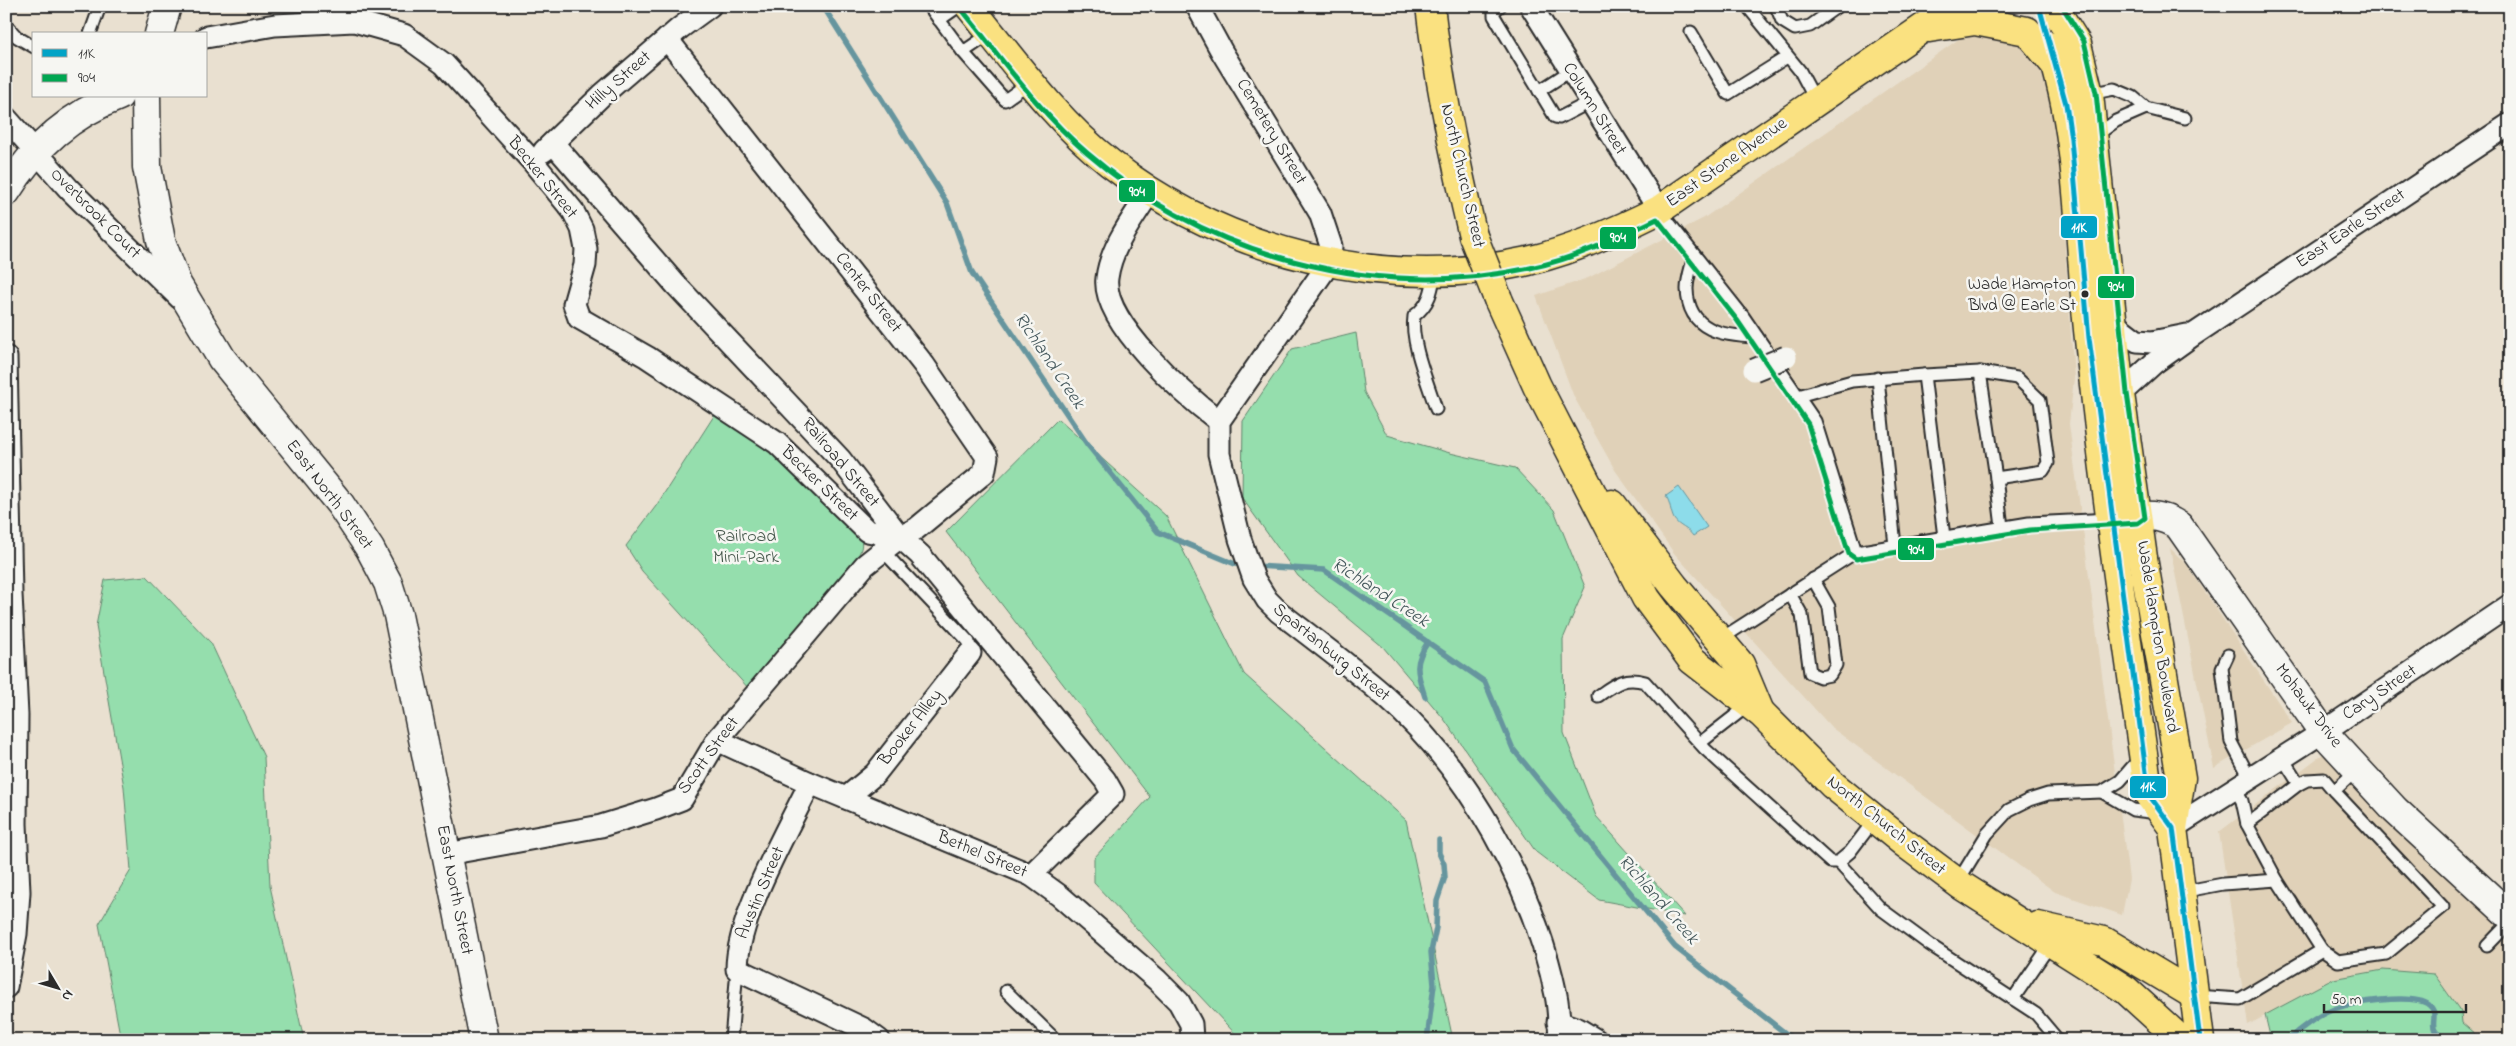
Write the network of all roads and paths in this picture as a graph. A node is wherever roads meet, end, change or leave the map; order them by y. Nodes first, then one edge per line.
1 (100, 6) edge
2 (166, 6) edge
3 (710, 6) edge
4 (929, 6) edge
5 (959, 6) edge
6 (969, 6) edge
7 (1197, 6) edge
8 (1430, 6) edge
9 (1500, 6) edge
10 (1531, 6) edge
11 (1747, 6) edge
12 (1776, 6) edge
13 (1838, 6) edge
14 (1955, 6) edge
15 (2038, 6) edge
16 (2053, 6) edge
17 (939, 20) junction
18 (6, 25) edge
19 (1922, 28) junction
20 (91, 32) edge
21 (160, 32) edge
22 (1691, 32) dead end
23 (991, 33) junction
24 (208, 37) edge
25 (667, 39) junction
26 (32, 46) edge
27 (963, 52) junction
28 (1787, 57) junction
29 (2057, 67) junction
30 (1570, 71) junction
31 (1031, 81) junction
32 (1539, 90) junction
33 (2089, 94) junction
34 (114, 98) edge
35 (146, 98) edge
36 (1816, 101) junction
37 (1590, 102) junction
38 (2146, 108) junction
39 (6, 118) edge
40 (2185, 118) dead end
41 (2510, 124) edge
42 (2094, 137) junction
43 (553, 143) junction
44 (35, 153) junction
45 (532, 162) junction
46 (1152, 190) junction
47 (6, 192) edge
48 (1659, 210) junction
49 (1694, 255) junction
50 (1330, 262) junction
51 (1435, 272) junction
52 (189, 306) junction
53 (2112, 322) junction
54 (2192, 335) junction
55 (1757, 338) junction
56 (6, 357) edge
57 (1786, 357) dead end
58 (1754, 370) dead end
59 (1980, 372) junction
60 (1924, 375) junction
61 (1878, 378) junction
62 (2120, 394) junction
63 (1798, 396) junction
64 (1436, 409) dead end
65 (1219, 421) junction
66 (1582, 474) junction
67 (1996, 478) junction
68 (2138, 516) junction
69 (2111, 519) junction
70 (2002, 528) junction
71 (900, 536) junction
72 (1944, 537) junction
73 (1620, 545) junction
74 (1894, 546) junction
75 (882, 550) junction
76 (1856, 552) junction
77 (1813, 579) junction
78 (1790, 594) junction
79 (2510, 605) edge
80 (1719, 640) junction
81 (970, 653) joint
82 (2228, 655) dead end
83 (1598, 696) dead end
84 (1755, 706) junction
85 (2323, 732) junction
86 (717, 740) junction
87 (1700, 743) junction
88 (2143, 754) junction
89 (2282, 758) junction
90 (2357, 770) junction
91 (2243, 783) junction
92 (810, 784) junction
93 (2299, 784) junction
94 (2334, 791) junction
95 (2102, 792) junction
96 (846, 798) junction
97 (1875, 819) junction
98 (2168, 821) junction
99 (2247, 824) junction
100 (447, 854) junction
101 (1838, 862) junction
102 (1031, 875) junction
103 (2277, 880) junction
104 (1957, 883) junction
105 (2181, 892) junction
106 (2510, 916) edge
107 (2510, 922) edge
108 (2056, 936) junction
109 (2487, 946) dead end
110 (2322, 950) junction
111 (737, 969) junction
112 (6, 987) edge
113 (1006, 991) dead end
114 (2194, 995) junction
115 (2013, 999) junction
116 (1559, 1031) edge
117 (484, 1040) edge
118 (730, 1040) edge
119 (879, 1040) edge
120 (1056, 1040) edge
121 (1192, 1040) edge
122 (1596, 1040) edge
123 (2058, 1040) edge
124 (2181, 1040) edge
125 (2200, 1040) edge

1 - 20 lane
2 - 21 main road
3 - 25 street, Hilly Street
4 - 17 lane
5 - 17 lane
6 - 23 main road, East Stone Avenue
7 - 50 street, Cemetery Street
8 - 66 main road, North Church Street, bridge
9 - 32 lane
10 - 30 street, Column Street
11 - 28 lane
12 - 13 lane
14 - 19 main road, East Stone Avenue
15 - 29 main road, Wade Hampton Boulevard
16 - 33 main road, Wade Hampton Boulevard
17 - 27 lane
18 - 26 lane
19 - 29 main road
19 - 36 main road, East Stone Avenue
22 - 28 lane
23 - 27 lane
23 - 31 main road, East Stone Avenue
24 - 45 street, Becker Street
25 - 43 street, Hilly Street
25 - 71 street, Center Street
27 - 31 lane
28 - 36 lane
29 - 69 main road, Wade Hampton Boulevard
30 - 32 lane
30 - 37 street, Column Street
31 - 46 main road, East Stone Avenue
32 - 37 lane
33 - 38 lane
33 - 42 main road, Wade Hampton Boulevard
34 - 44 main road
35 - 52 main road, East North Street
36 - 48 main road, East Stone Avenue
37 - 48 street, Column Street
38 - 40 lane
38 - 42 lane
39 - 44 street, Overbrook Court
41 - 54 street, East Earle Street
42 - 53 main road, Wade Hampton Boulevard
43 - 45 street, Hilly Street
43 - 71 street, Railroad Street
44 - 47 main road
44 - 52 street, Overbrook Court
45 - 71 street, Becker Street
46 - 50 main road, East Stone Avenue
46 - 65 street
48 - 49 lane
48 - 51 main road, East Stone Avenue
49 - 55 lane
49 - 55 lane
50 - 51 main road, East Stone Avenue
50 - 65 street
51 - 64 lane
52 - 100 main road, East North Street
53 - 54 street, East Earle Street
53 - 62 main road, Wade Hampton Boulevard
54 - 62 street, East Earle Street
55 - 63 lane
56 - 112 street
57 - 58 street, bridge
59 - 60 lane
59 - 67 lane
59 - 67 lane
60 - 61 lane
60 - 72 lane
61 - 63 lane
61 - 74 lane
62 - 68 main road, Wade Hampton Boulevard
63 - 76 lane
65 - 116 street, Spartanburg Street
66 - 73 main road, North Church Street
66 - 80 main road, North Church Street
67 - 70 lane
68 - 69 main road, Mohawk Drive
68 - 85 main road, Mohawk Drive
68 - 98 main road, Wade Hampton Boulevard
69 - 70 lane
69 - 88 main road, Wade Hampton Boulevard
70 - 72 lane
71 - 75 street, Scott Street
71 - 102 street, Railroad Street
72 - 74 lane
73 - 80 main road
73 - 84 main road, North Church Street
74 - 76 lane
75 - 81 lane
75 - 86 street, Scott Street
76 - 77 lane
77 - 78 lane
77 - 78 lane
78 - 80 lane
79 - 85 street, Cary Street
80 - 84 main road, North Church Street
81 - 96 street, Booker Alley
82 - 91 lane
83 - 87 lane
84 - 87 lane
84 - 97 main road, North Church Street
85 - 89 street, Cary Street
85 - 90 main road, Mohawk Drive
86 - 92 street, Bethel Street
86 - 100 street, Scott Street
87 - 101 lane
88 - 95 lane
88 - 98 main road, Wade Hampton Boulevard
89 - 91 street, Cary Street
89 - 93 lane
90 - 94 lane
90 - 106 main road, Mohawk Drive
91 - 98 street, Cary Street
91 - 99 lane
92 - 96 street, Bethel Street
92 - 111 street, Austin Street
93 - 94 lane
93 - 99 lane
94 - 110 lane
95 - 98 lane
95 - 104 lane
96 - 102 street, Bethel Street
97 - 101 lane
97 - 104 main road, North Church Street
98 - 105 main road, Wade Hampton Boulevard
99 - 103 lane
100 - 117 main road, East North Street
101 - 115 lane
102 - 121 street, Bethel Street
103 - 105 lane
103 - 110 lane
104 - 108 main road, North Church Street
105 - 114 main road, Wade Hampton Boulevard
107 - 109 lane
108 - 114 main road, North Church Street
108 - 115 lane
108 - 124 main road, North Church Street
110 - 114 lane
111 - 118 lane
111 - 119 street
113 - 120 lane
114 - 125 main road, Wade Hampton Boulevard
115 - 123 lane
116 - 122 street

